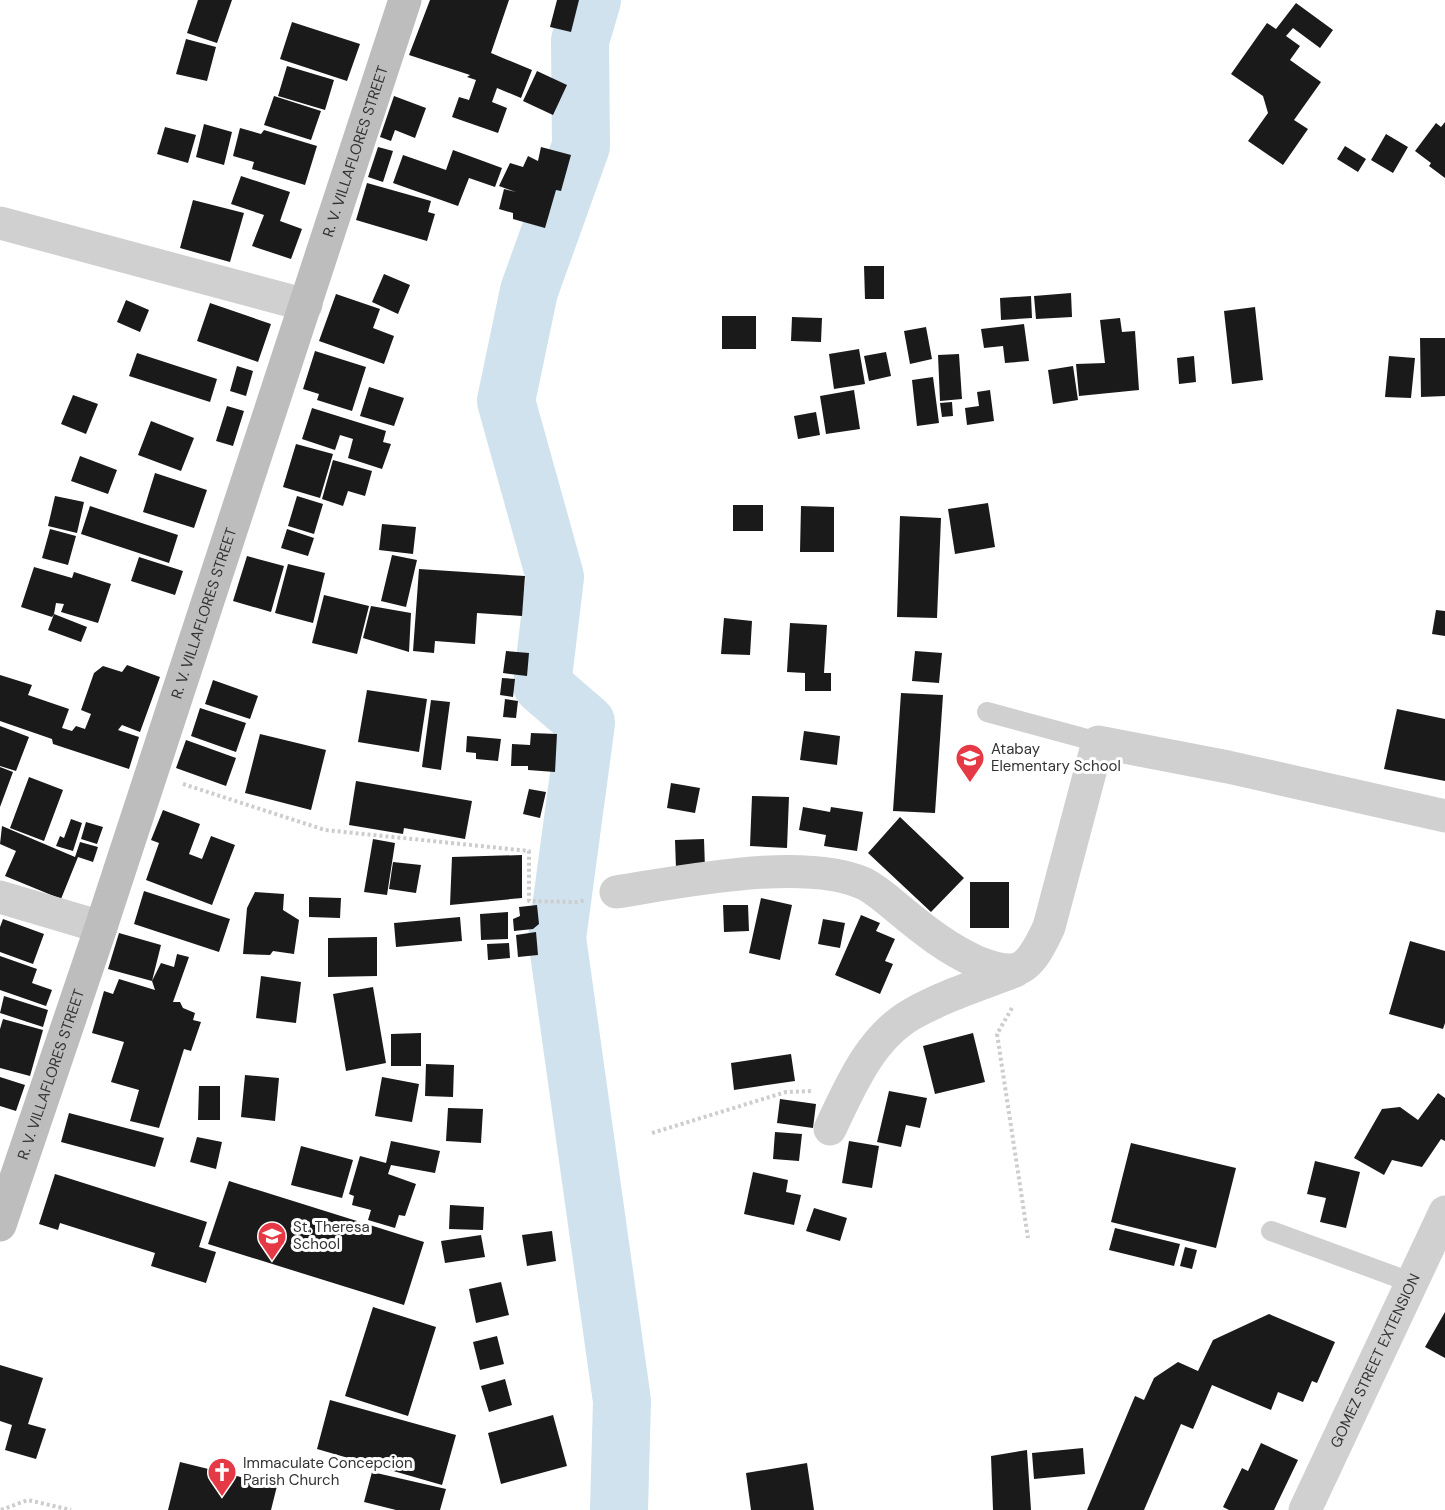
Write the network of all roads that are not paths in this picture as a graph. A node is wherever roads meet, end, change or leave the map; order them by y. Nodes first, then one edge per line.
1 (405, 0) edge
2 (0, 223) edge
3 (306, 305) junction
4 (987, 712) dead end
5 (1098, 742) junction
6 (1445, 816) edge
7 (616, 892) dead end
8 (0, 897) edge
9 (101, 927) junction
10 (1015, 970) junction
11 (830, 1129) dead end
12 (1445, 1212) edge
13 (0, 1225) edge
14 (1271, 1231) dead end
15 (1428, 1267) edge
16 (1305, 1510) edge

1 - 3 main road, R. V. VILLAFLORES STREET
2 - 3 street
3 - 9 main road, R. V. VILLAFLORES STREET
4 - 5 lane
5 - 6 street
5 - 10 street
7 - 10 street
8 - 9 street
9 - 13 main road, R. V. VILLAFLORES STREET
10 - 11 street
12 - 15 street, GOMEZ STREET EXTENSION
14 - 15 lane
15 - 16 street, GOMEZ STREET EXTENSION

